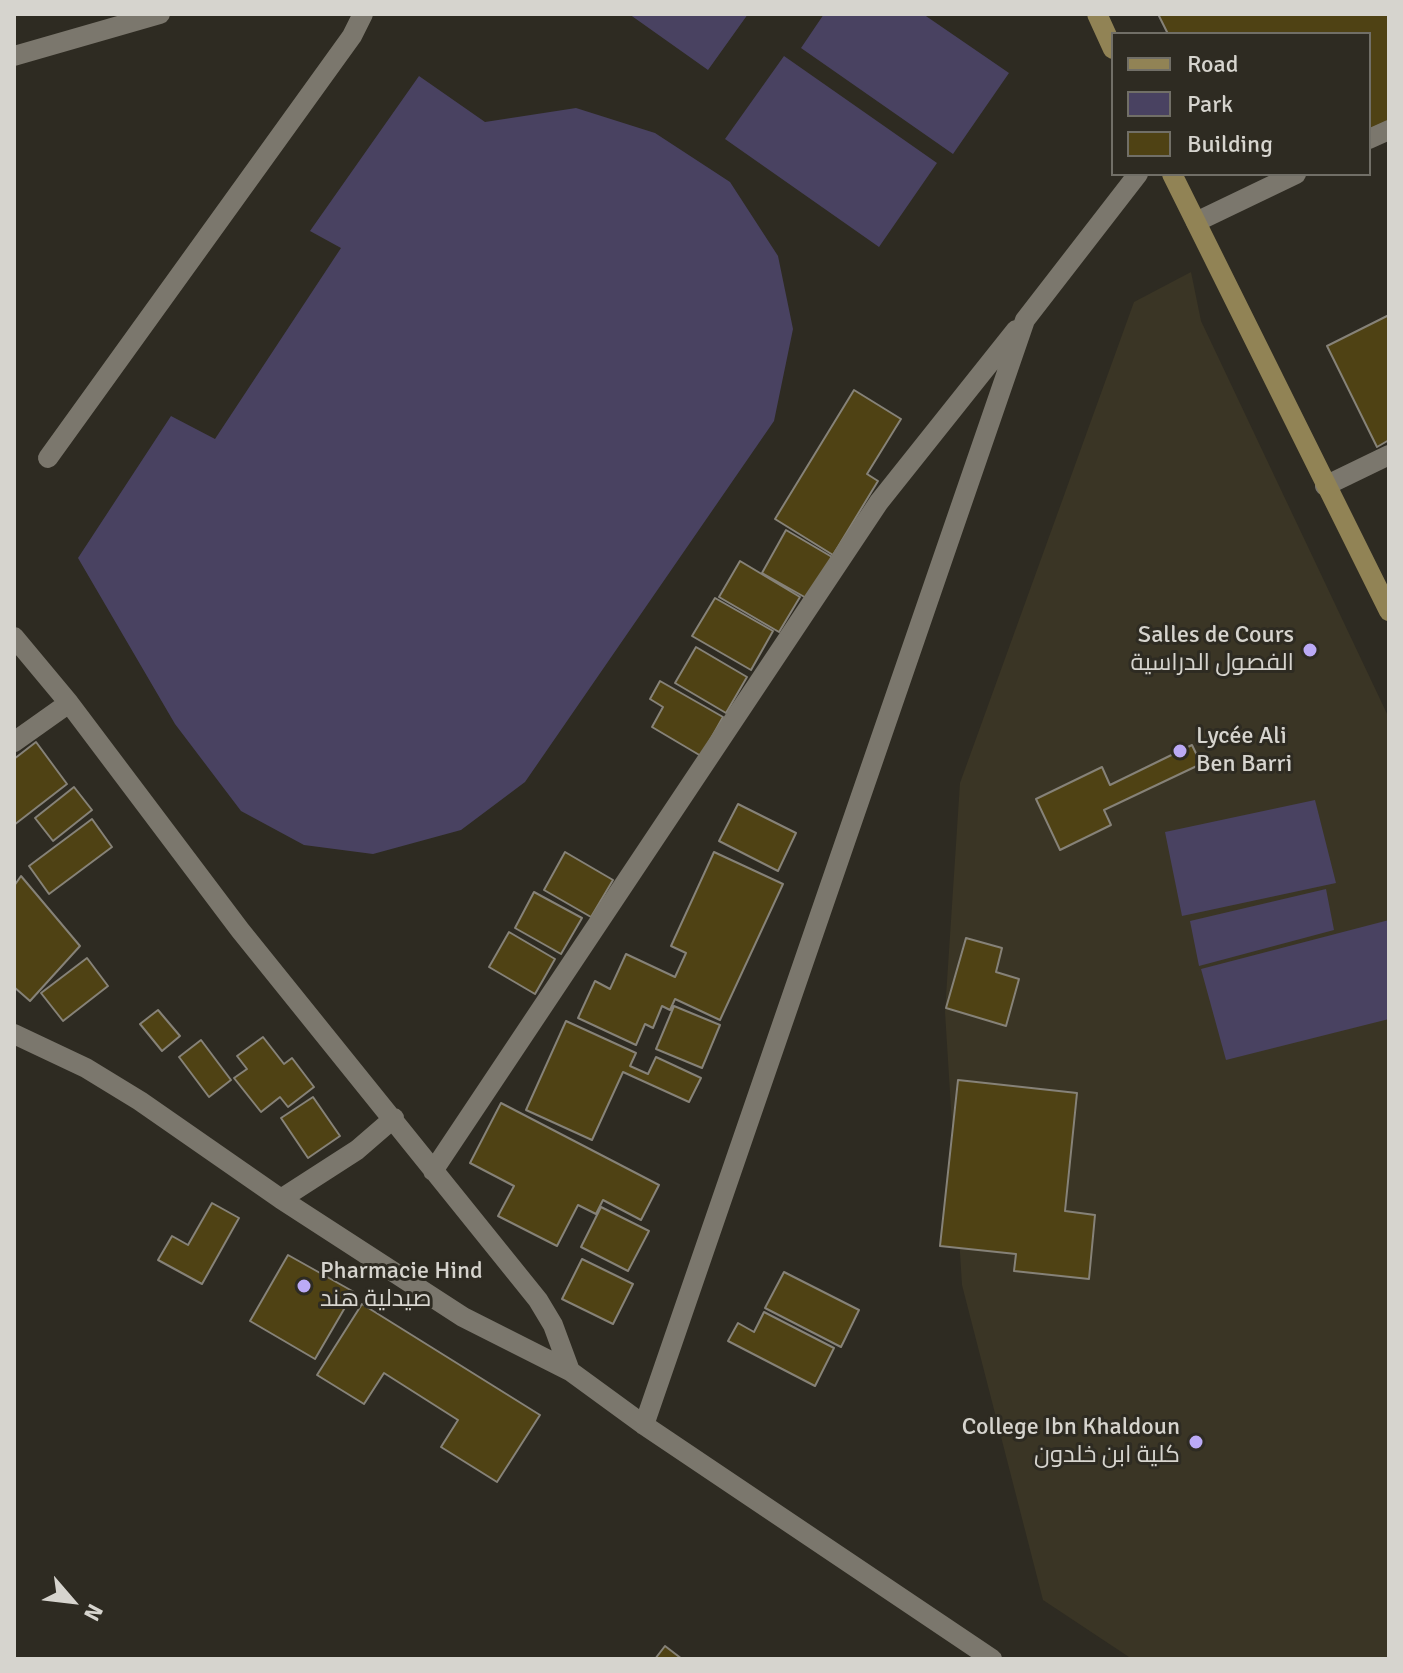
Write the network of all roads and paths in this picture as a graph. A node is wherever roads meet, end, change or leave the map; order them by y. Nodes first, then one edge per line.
1 (160, 14) edge
2 (363, 14) edge
3 (1097, 14) edge
4 (1111, 45) edge
5 (14, 56) edge
6 (1136, 176) edge
7 (1173, 176) edge
8 (1292, 176) edge
9 (1196, 222) junction
10 (1025, 320) junction
11 (1389, 455) edge
12 (48, 458) dead end
13 (1325, 486) junction
14 (1389, 611) edge
15 (14, 637) edge
16 (69, 703) junction
17 (14, 742) edge
18 (14, 1034) edge
19 (394, 1118) junction
20 (433, 1171) junction
21 (281, 1199) junction
22 (570, 1371) junction
23 (644, 1425) junction
24 (992, 1659) edge

1 - 5 street
2 - 12 street
3 - 4 street
6 - 10 street
7 - 9 street
8 - 9 street
9 - 13 street
10 - 20 street
10 - 23 street
11 - 13 street
13 - 14 street
15 - 16 street
16 - 17 street
16 - 19 street
18 - 21 street
19 - 20 street
19 - 21 street
20 - 22 street
21 - 22 street
22 - 23 street
23 - 24 street

